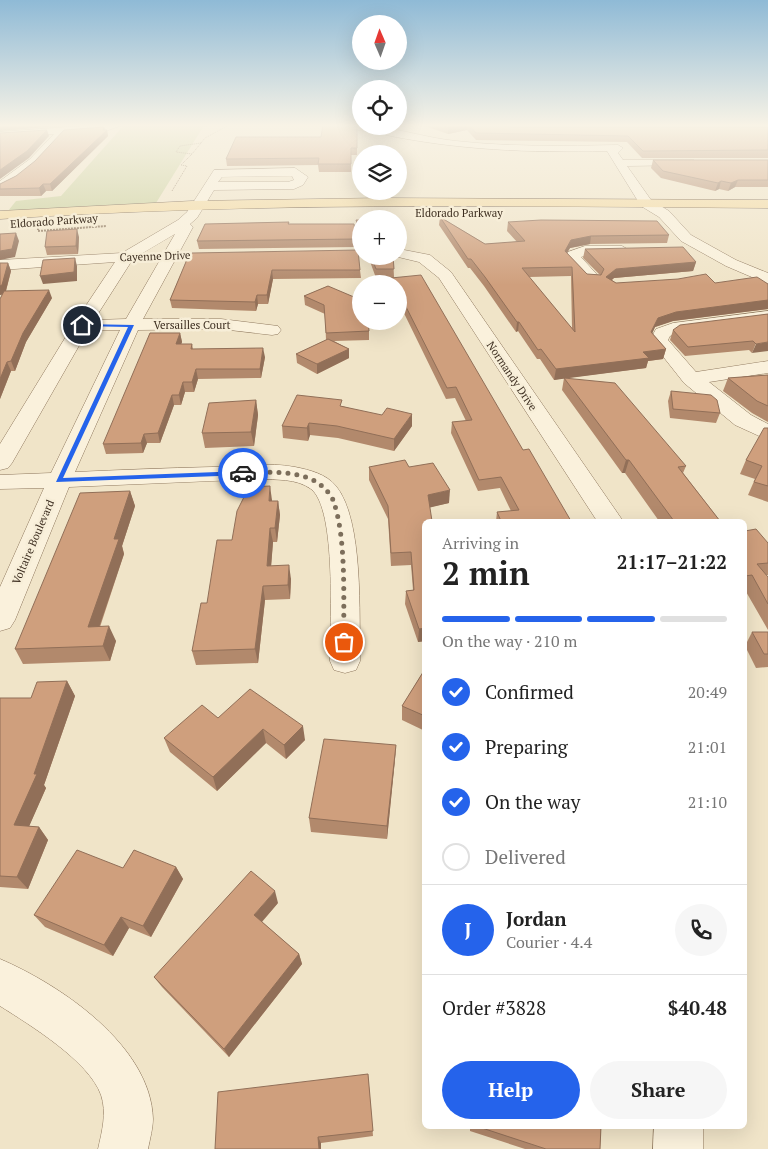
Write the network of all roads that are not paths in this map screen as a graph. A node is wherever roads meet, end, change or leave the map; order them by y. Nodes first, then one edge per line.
1 (11, 178) edge
2 (213, 178) edge
3 (302, 178) edge
4 (627, 178) edge
5 (645, 178) edge
6 (630, 182) junction
7 (649, 182) junction
8 (0, 186) edge
9 (210, 186) junction
10 (646, 203) junction
11 (768, 204) edge
12 (666, 209) junction
13 (191, 214) junction
14 (679, 214) junction
15 (768, 214) edge
16 (0, 215) edge
17 (0, 225) edge
18 (702, 246) junction
19 (640, 249) edge
20 (677, 249) edge
21 (407, 255) edge
22 (179, 256) junction
23 (126, 258) junction
24 (0, 265) edge
25 (742, 269) junction
26 (717, 274) dead end
27 (768, 279) edge
28 (601, 284) edge
29 (768, 316) edge
30 (82, 325) junction
31 (132, 325) junction
32 (272, 330) dead end
33 (768, 367) edge
34 (691, 379) junction
35 (768, 433) edge
36 (0, 463) edge
37 (59, 481) junction
38 (0, 482) edge
39 (609, 519) edge
40 (0, 620) edge
41 (345, 661) dead end
42 (0, 981) edge
43 (679, 1129) edge
44 (123, 1149) edge
45 (678, 1149) edge

1 - 8 street
2 - 9 street
3 - 9 street
4 - 6 street
5 - 7 street
6 - 7 street
6 - 10 street
7 - 12 street
9 - 13 street
10 - 12 street
10 - 13 main road, Eldorado Parkway
11 - 12 main road, Eldorado Parkway
12 - 13 main road, Eldorado Parkway
12 - 14 main road, Eldorado Parkway
12 - 18 street
13 - 16 main road, Eldorado Parkway
13 - 17 main road, Eldorado Parkway
13 - 22 street, Voltaire Boulevard
13 - 23 street
14 - 15 main road, Eldorado Parkway
14 - 18 street
18 - 20 street
18 - 25 street
19 - 28 street
21 - 39 street, Normandy Drive
22 - 23 street, Cayenne Drive
22 - 31 street, Voltaire Boulevard
23 - 24 street, Cayenne Drive
23 - 30 street
25 - 26 street
25 - 27 street
29 - 34 street
30 - 31 street, Versailles Court
30 - 36 street
31 - 32 street, Versailles Court
31 - 37 street, Voltaire Boulevard
33 - 34 street
34 - 35 street
37 - 38 street
37 - 40 street, Voltaire Boulevard
37 - 41 street
42 - 44 street
43 - 45 street

